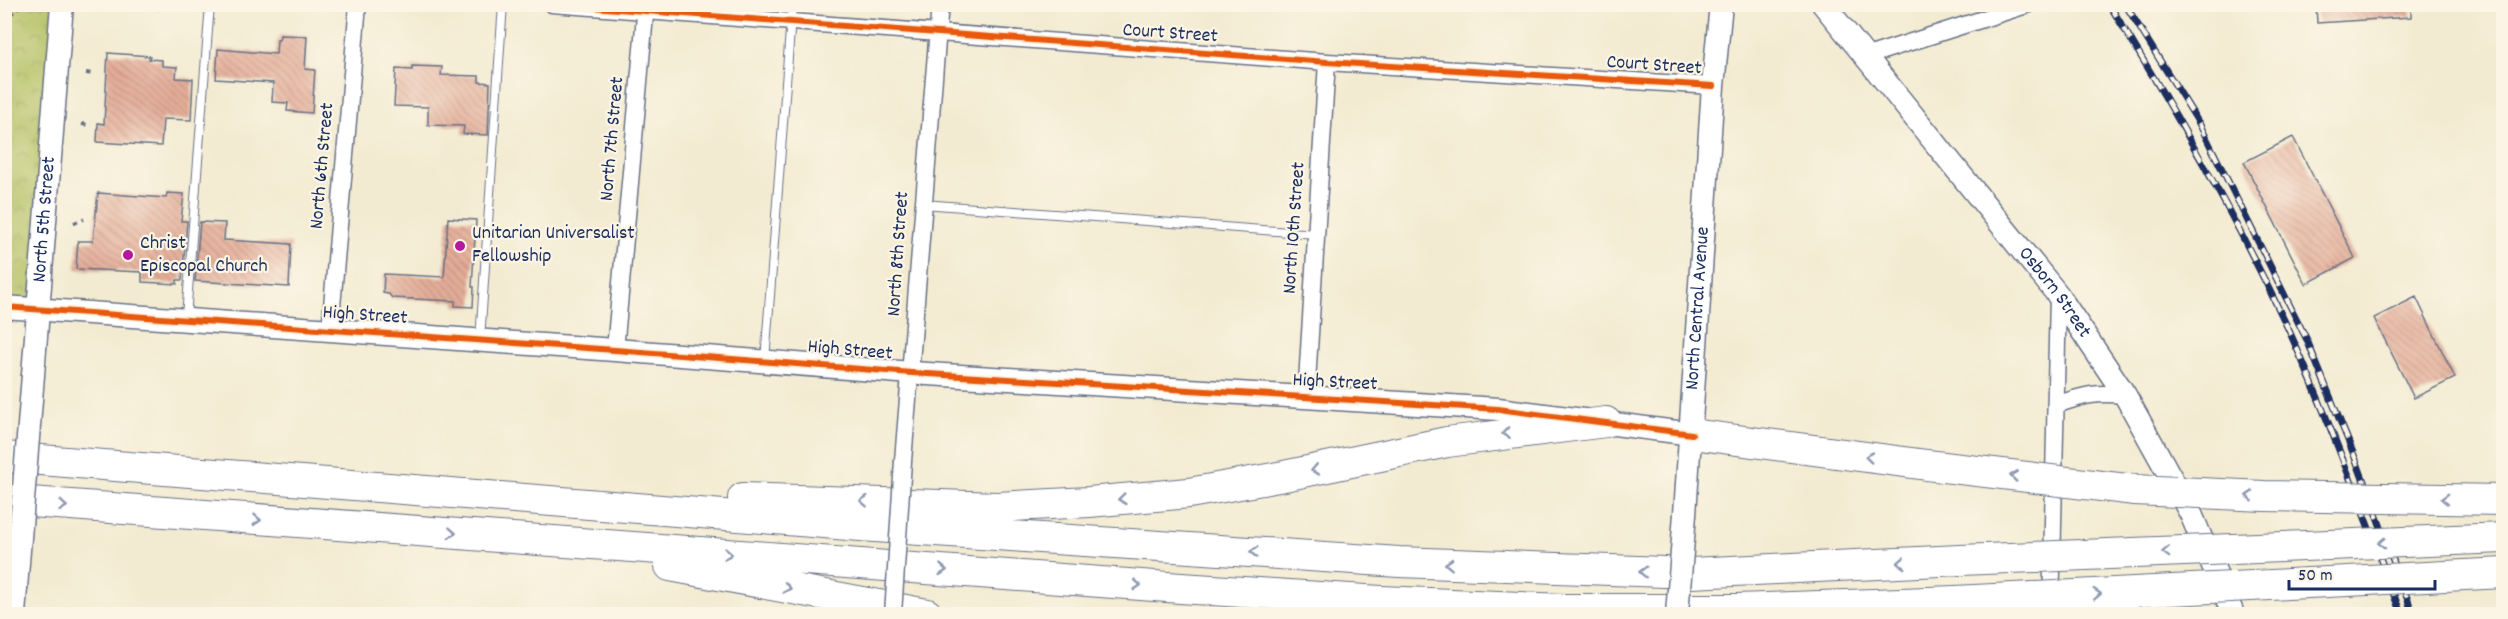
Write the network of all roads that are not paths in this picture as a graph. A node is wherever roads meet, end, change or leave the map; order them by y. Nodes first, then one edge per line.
1 (62, 4) edge
2 (210, 4) edge
3 (358, 4) edge
4 (504, 4) edge
5 (552, 4) edge
6 (940, 4) edge
7 (1721, 4) edge
8 (1823, 4) edge
9 (2030, 4) edge
10 (646, 8) edge
11 (792, 13) edge
12 (937, 33) junction
13 (1864, 57) junction
14 (1328, 62) junction
15 (1713, 86) junction
16 (923, 204) junction
17 (1316, 234) junction
18 (2058, 295) junction
19 (4, 307) edge
20 (38, 310) junction
21 (186, 321) junction
22 (330, 330) junction
23 (480, 340) junction
24 (615, 350) junction
25 (765, 361) junction
26 (912, 373) junction
27 (2126, 395) junction
28 (1306, 398) junction
29 (2056, 405) junction
30 (1606, 422) junction
31 (1692, 434) junction
32 (4, 457) edge
33 (475, 493) junction
34 (4, 500) edge
35 (2504, 500) edge
36 (523, 538) junction
37 (2504, 538) edge
38 (2504, 573) edge
39 (14, 615) edge
40 (893, 615) edge
41 (927, 615) edge
42 (1677, 615) edge
43 (2051, 615) edge
44 (2233, 615) edge

1 - 20 street, North 5th Street
2 - 21 lane
3 - 22 street, North 6th Street
4 - 23 lane
5 - 10 street, Court Street
6 - 12 street, North 8th Street
7 - 15 street, North Central Avenue
8 - 13 street, Osborn Street
9 - 13 street
10 - 11 street, Court Street
10 - 24 street, North 7th Street
11 - 12 street, Court Street
11 - 25 lane
12 - 14 street, Court Street
12 - 16 street, North 8th Street
13 - 18 street, Osborn Street
14 - 15 street, Court Street
14 - 17 street, North 10th Street
15 - 31 street, North Central Avenue
16 - 17 lane
16 - 26 street, North 8th Street
17 - 28 street, North 10th Street
18 - 27 street, Osborn Street
18 - 29 street
19 - 20 street, High Street
20 - 21 street, High Street
20 - 39 street, North 5th Street, bridge
21 - 22 street, High Street
22 - 23 street, High Street
23 - 24 street, High Street
24 - 25 street, High Street
25 - 26 street, High Street
26 - 28 street, High Street
26 - 40 street, North 8th Street, bridge
27 - 29 street
27 - 44 street, Osborn Street
28 - 30 street, High Street
29 - 43 street
30 - 31 street, High Street
30 -> 33 highway
35 -> 31 highway, bridge
31 - 42 street, North Central Avenue, bridge
32 - 33 highway
37 -> 33 highway, bridge
34 -> 36 highway
36 -> 38 highway, bridge
36 -> 41 highway

